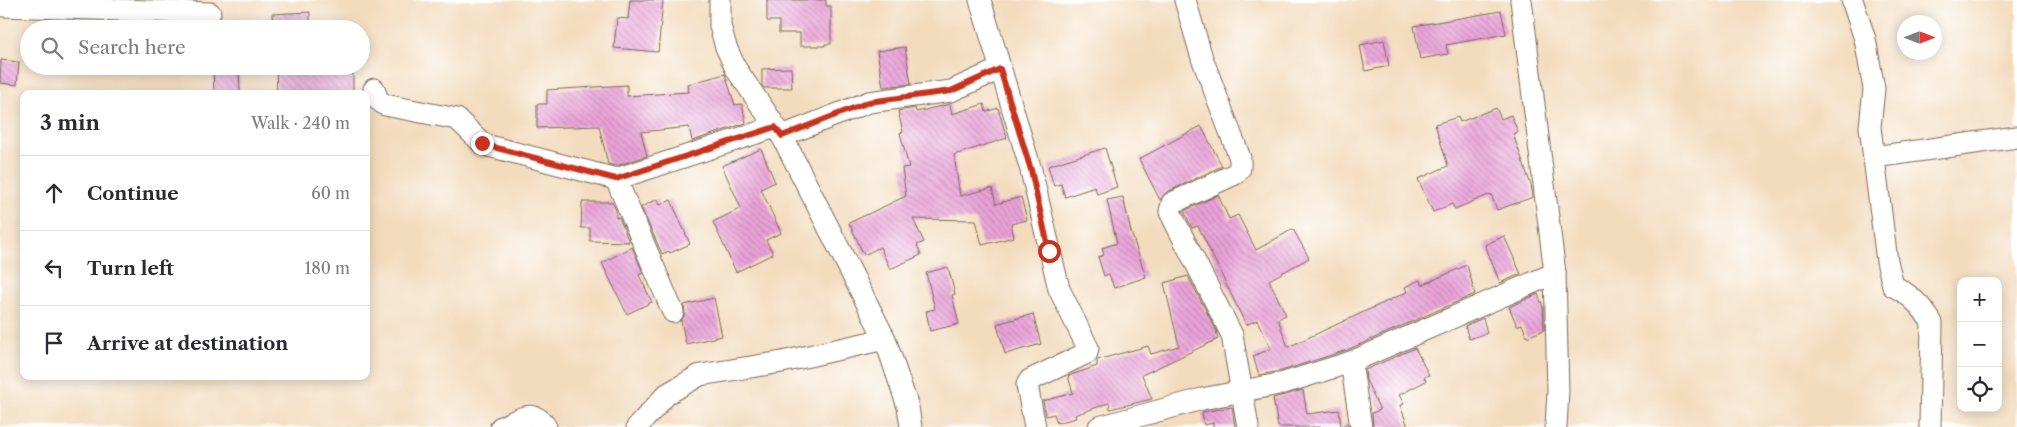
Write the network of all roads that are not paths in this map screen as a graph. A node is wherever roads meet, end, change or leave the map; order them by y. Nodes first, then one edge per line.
1 (720, 0) edge
2 (980, 0) edge
3 (1185, 0) edge
4 (1521, 0) edge
5 (1852, 0) edge
6 (0, 3) edge
7 (210, 13) dead end
8 (1000, 69) junction
9 (374, 89) dead end
10 (778, 132) junction
11 (2017, 137) edge
12 (1874, 157) junction
13 (616, 179) junction
14 (1554, 272) junction
15 (673, 312) dead end
16 (885, 339) junction
17 (1351, 362) junction
18 (1242, 392) junction
19 (501, 427) edge
20 (546, 427) edge
21 (637, 427) edge
22 (911, 427) edge
23 (1035, 427) edge
24 (1099, 427) edge
25 (1248, 427) edge
26 (1362, 427) edge
27 (1556, 427) edge
28 (1930, 427) edge

1 - 10 street
2 - 8 street
3 - 18 street
4 - 14 street
5 - 12 street
6 - 7 street
8 - 10 street
8 - 23 street
9 - 13 street
10 - 13 street
10 - 16 street
11 - 12 street
12 - 28 street
13 - 15 street
14 - 17 street
14 - 27 street
16 - 21 street
16 - 22 street
17 - 18 street
17 - 26 street
18 - 24 street
18 - 25 street
19 - 20 street

